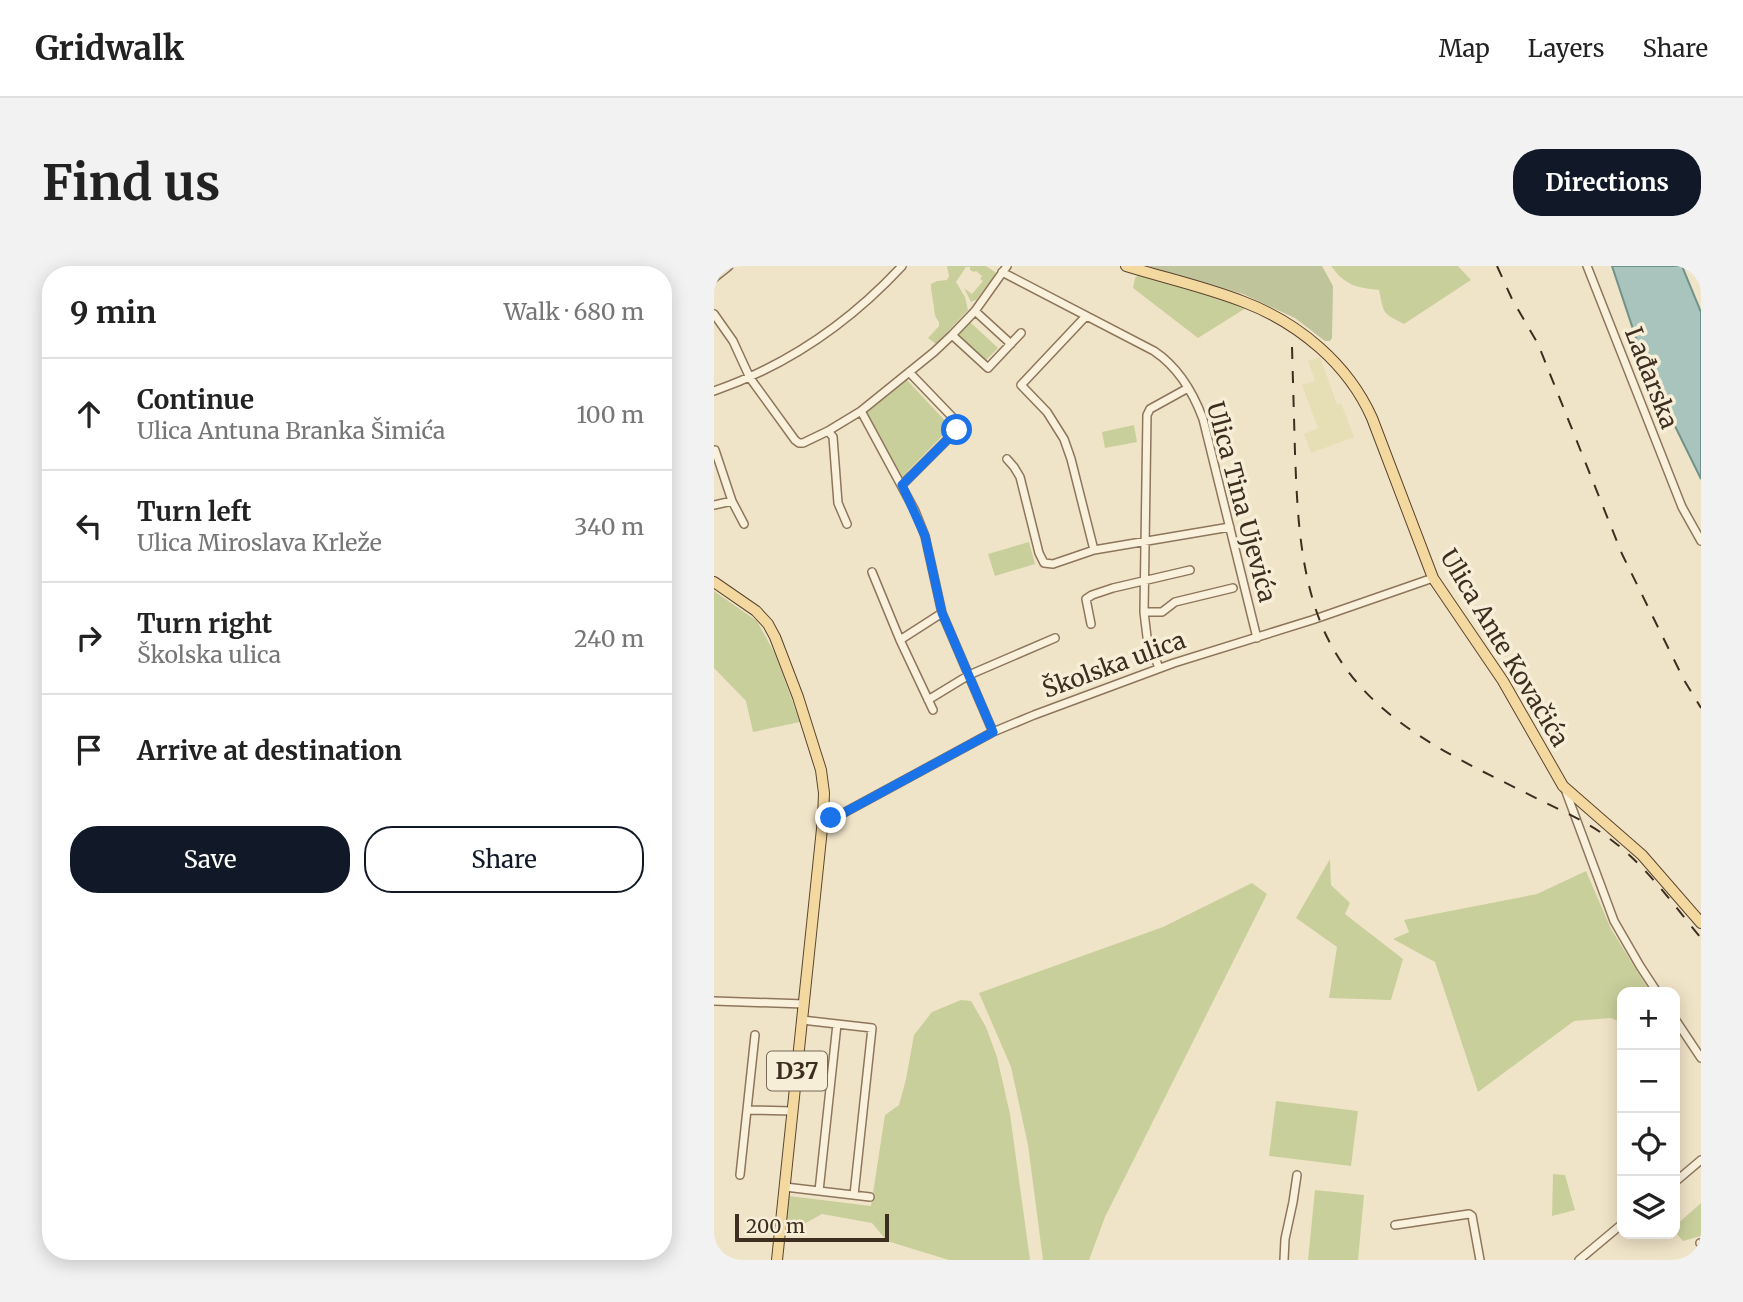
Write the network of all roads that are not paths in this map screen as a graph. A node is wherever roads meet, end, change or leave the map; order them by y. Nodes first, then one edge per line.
1 (729, 266) edge
2 (902, 266) edge
3 (1126, 266) edge
4 (1587, 266) edge
5 (1004, 269) edge
6 (714, 278) edge
7 (975, 311) junction
8 (714, 314) edge
9 (1086, 316) junction
10 (1021, 332) dead end
11 (952, 335) junction
12 (1011, 344) junction
13 (909, 372) junction
14 (750, 377) junction
15 (1188, 388) junction
16 (714, 391) edge
17 (861, 411) junction
18 (828, 431) junction
19 (715, 450) edge
20 (1007, 459) dead end
21 (902, 485) junction
22 (732, 501) junction
23 (714, 505) edge
24 (744, 524) dead end
25 (847, 524) dead end
26 (1230, 527) junction
27 (1701, 541) edge
28 (1145, 542) junction
29 (1094, 551) junction
30 (1190, 570) dead end
31 (872, 572) dead end
32 (1433, 578) junction
33 (1144, 581) junction
34 (714, 582) edge
35 (1233, 588) dead end
36 (1144, 612) junction
37 (942, 613) junction
38 (1091, 624) dead end
39 (1055, 638) dead end
40 (1257, 638) junction
41 (900, 640) junction
42 (1158, 668) junction
43 (969, 675) junction
44 (928, 700) junction
45 (933, 710) dead end
46 (993, 732) junction
47 (1563, 786) junction
48 (823, 820) junction
49 (1701, 922) edge
50 (1654, 987) edge
51 (714, 1001) edge
52 (804, 1004) junction
53 (802, 1020) junction
54 (837, 1024) junction
55 (1680, 1026) edge
56 (755, 1035) dead end
57 (1701, 1058) edge
58 (748, 1110) junction
59 (792, 1111) junction
60 (1701, 1160) edge
61 (740, 1175) dead end
62 (1297, 1175) dead end
63 (1680, 1178) edge
64 (785, 1187) junction
65 (819, 1191) junction
66 (854, 1195) junction
67 (870, 1197) dead end
68 (1395, 1225) dead end
69 (1617, 1228) edge
70 (777, 1260) edge
71 (1284, 1260) edge
72 (1480, 1260) edge
73 (1579, 1260) edge

1 - 6 street
2 - 14 street
3 - 32 main road, Ulica Ante Kovačića
4 - 27 street, Lađarska
5 - 7 street
5 - 9 street, Ulica Tina Ujevića
7 - 11 street
7 - 12 street
8 - 14 street
9 - 15 street, Ulica Tina Ujevića
9 - 29 street
10 - 12 street
11 - 12 street
11 - 13 street
13 - 17 street
13 - 21 street
14 - 16 street
14 - 18 street
15 - 26 street, Ulica Tina Ujevića
15 - 28 street
17 - 18 street
17 - 21 street
18 - 25 street
19 - 22 street
20 - 29 street
21 - 37 street
22 - 23 street
22 - 24 street
26 - 28 street
26 - 40 street, Ulica Tina Ujevića
28 - 29 street
28 - 33 street
30 - 33 street
31 - 41 street
32 - 40 street, Školska ulica
32 - 47 main road, Ulica Ante Kovačića
33 - 36 street
33 - 38 street
34 - 48 main road, D37
35 - 36 street
36 - 42 street
37 - 41 street
37 - 43 street
39 - 43 street
40 - 42 street, Školska ulica
41 - 44 street
42 - 46 street, Školska ulica
43 - 44 street
43 - 46 street
44 - 45 street
46 - 48 street, Školska ulica
47 - 49 main road, Ulica Ante Kovačića
47 - 50 street
48 - 52 main road, D37
51 - 52 street
52 - 53 main road, D37
53 - 54 street
53 - 59 main road, D37
54 - 65 street
54 - 66 street
55 - 57 street
56 - 58 street
58 - 59 street
58 - 61 street
59 - 64 main road, D37
60 - 63 street
62 - 71 street
64 - 65 street
64 - 70 main road, D37
65 - 66 street
66 - 67 street
68 - 72 street
69 - 73 street

